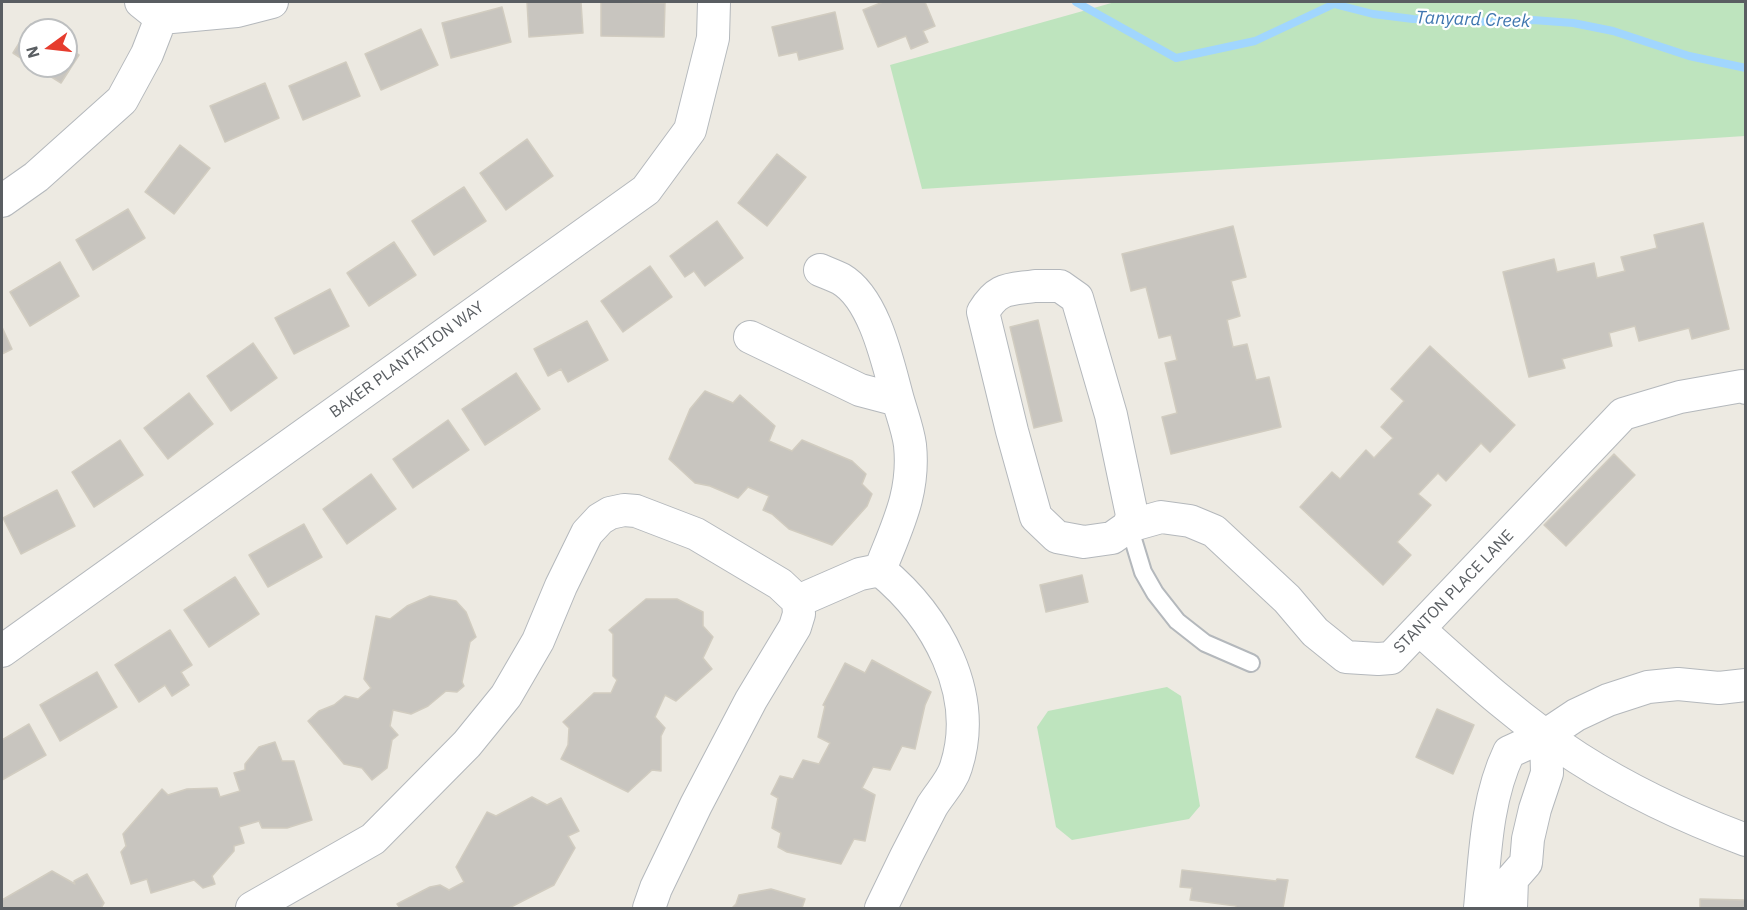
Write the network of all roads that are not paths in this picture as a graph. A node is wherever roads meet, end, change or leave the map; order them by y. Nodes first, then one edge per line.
1 (272, 2) edge
2 (714, 2) edge
3 (151, 10) edge
4 (2, 201) edge
5 (820, 270) dead end
6 (750, 337) dead end
7 (1746, 388) edge
8 (898, 400) junction
9 (1129, 526) junction
10 (880, 570) junction
11 (798, 601) junction
12 (1419, 629) junction
13 (2, 651) edge
14 (1251, 663) dead end
15 (1746, 685) edge
16 (1546, 735) junction
17 (1746, 840) edge
18 (1512, 894) edge
19 (252, 909) edge
20 (649, 909) edge
21 (881, 909) edge
22 (1480, 909) edge

1 - 3 street
2 - 13 street, BAKER PLANTATION WAY
3 - 4 street
5 - 8 street
6 - 8 street
7 - 12 street, STANTON PLACE LANE
8 - 10 street
9 - 9 street, STANTON PLACE LANE
9 - 12 street, STANTON PLACE LANE
9 - 14 lane
10 - 11 street
10 - 21 street
11 - 19 street
11 - 20 street
12 - 16 street
15 - 16 street
16 - 17 street
16 - 18 street
16 - 22 street

